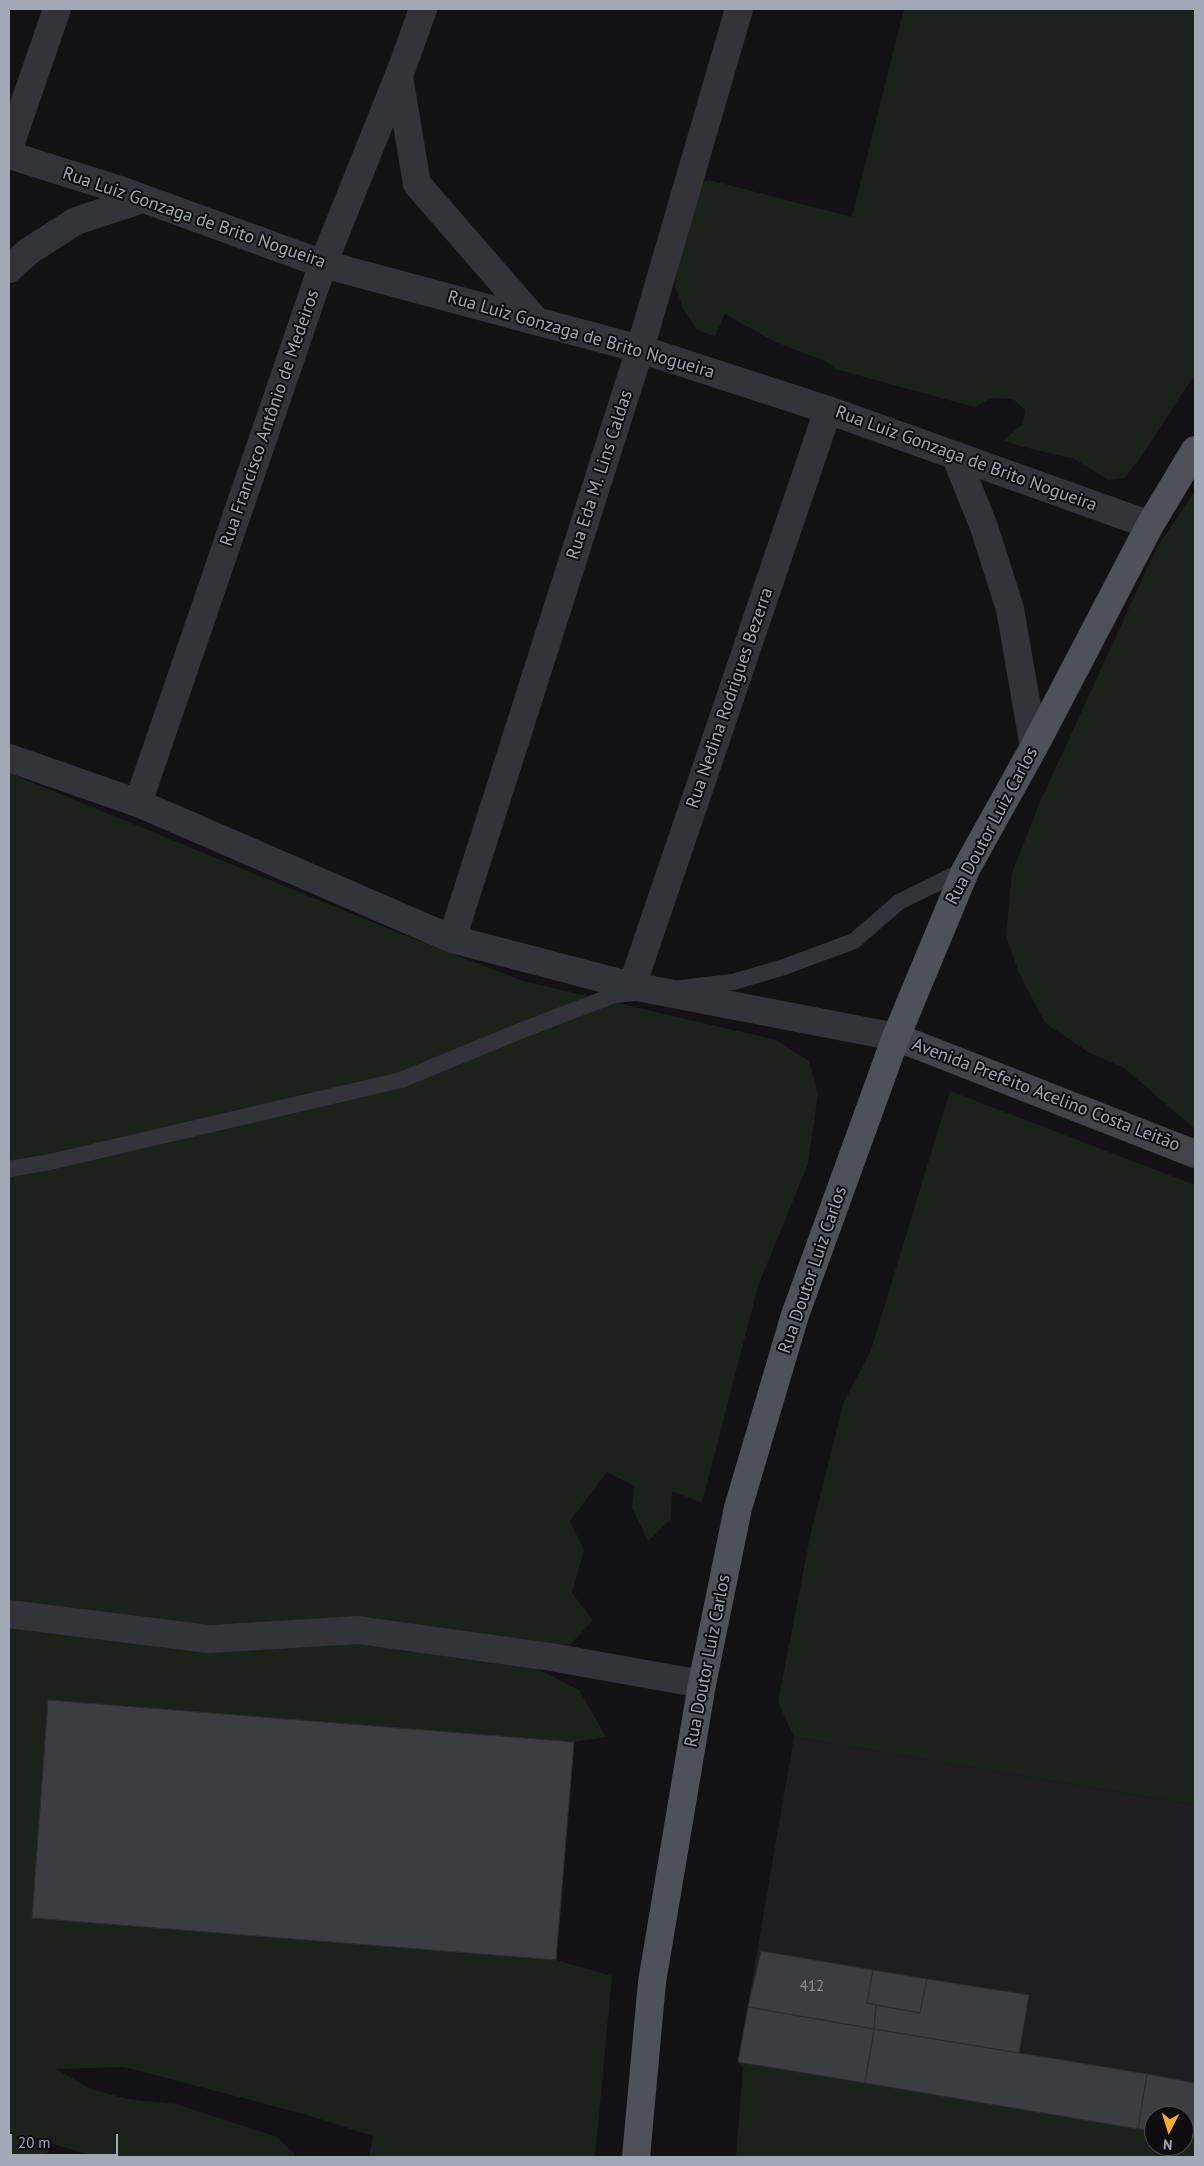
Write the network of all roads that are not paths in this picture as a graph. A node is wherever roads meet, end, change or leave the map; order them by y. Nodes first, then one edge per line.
1 (57, 9) edge
2 (423, 9) edge
3 (739, 9) edge
4 (399, 75) junction
5 (9, 148) edge
6 (9, 155) edge
7 (143, 199) junction
8 (323, 264) junction
9 (9, 269) edge
10 (536, 321) junction
11 (640, 349) junction
12 (828, 410) junction
13 (1195, 450) edge
14 (955, 455) junction
15 (1150, 525) junction
16 (1034, 747) junction
17 (9, 758) edge
18 (138, 804) junction
19 (966, 869) junction
20 (452, 939) junction
21 (644, 988) junction
22 (896, 1037) junction
23 (1195, 1154) edge
24 (9, 1169) edge
25 (9, 1614) edge
26 (702, 1684) junction
27 (636, 2157) edge

1 - 5 street
2 - 4 street, Rua Francisco Antônio de Medeiros
3 - 11 street, Rua Eda M. Lins Caldas
4 - 8 street, Rua Francisco Antônio de Medeiros
4 - 10 street
6 - 7 street, Rua Luiz Gonzaga de Brito Nogueira
7 - 8 street, Rua Luiz Gonzaga de Brito Nogueira
7 - 9 street
8 - 10 street, Rua Luiz Gonzaga de Brito Nogueira
8 - 18 street, Rua Francisco Antônio de Medeiros
10 - 11 street, Rua Luiz Gonzaga de Brito Nogueira
11 - 12 street, Rua Luiz Gonzaga de Brito Nogueira
11 - 20 street, Rua Eda M. Lins Caldas
12 - 14 street, Rua Luiz Gonzaga de Brito Nogueira
12 - 21 street, Rua Nedina Rodrigues Bezerra
13 - 15 main road, Rua Doutor Luiz Carlos
14 - 15 street, Rua Luiz Gonzaga de Brito Nogueira
14 - 16 street
15 - 16 main road, Rua Doutor Luiz Carlos
16 - 19 main road, Rua Doutor Luiz Carlos
17 - 18 street
18 - 20 street
19 - 21 lane
19 - 22 main road, Rua Doutor Luiz Carlos
20 - 21 street
21 - 22 street
21 - 24 lane
22 - 23 street, Avenida Prefeito Acelino Costa Leitão
22 - 26 main road, Rua Doutor Luiz Carlos
25 - 26 street
26 - 27 main road, Rua Doutor Luiz Carlos

